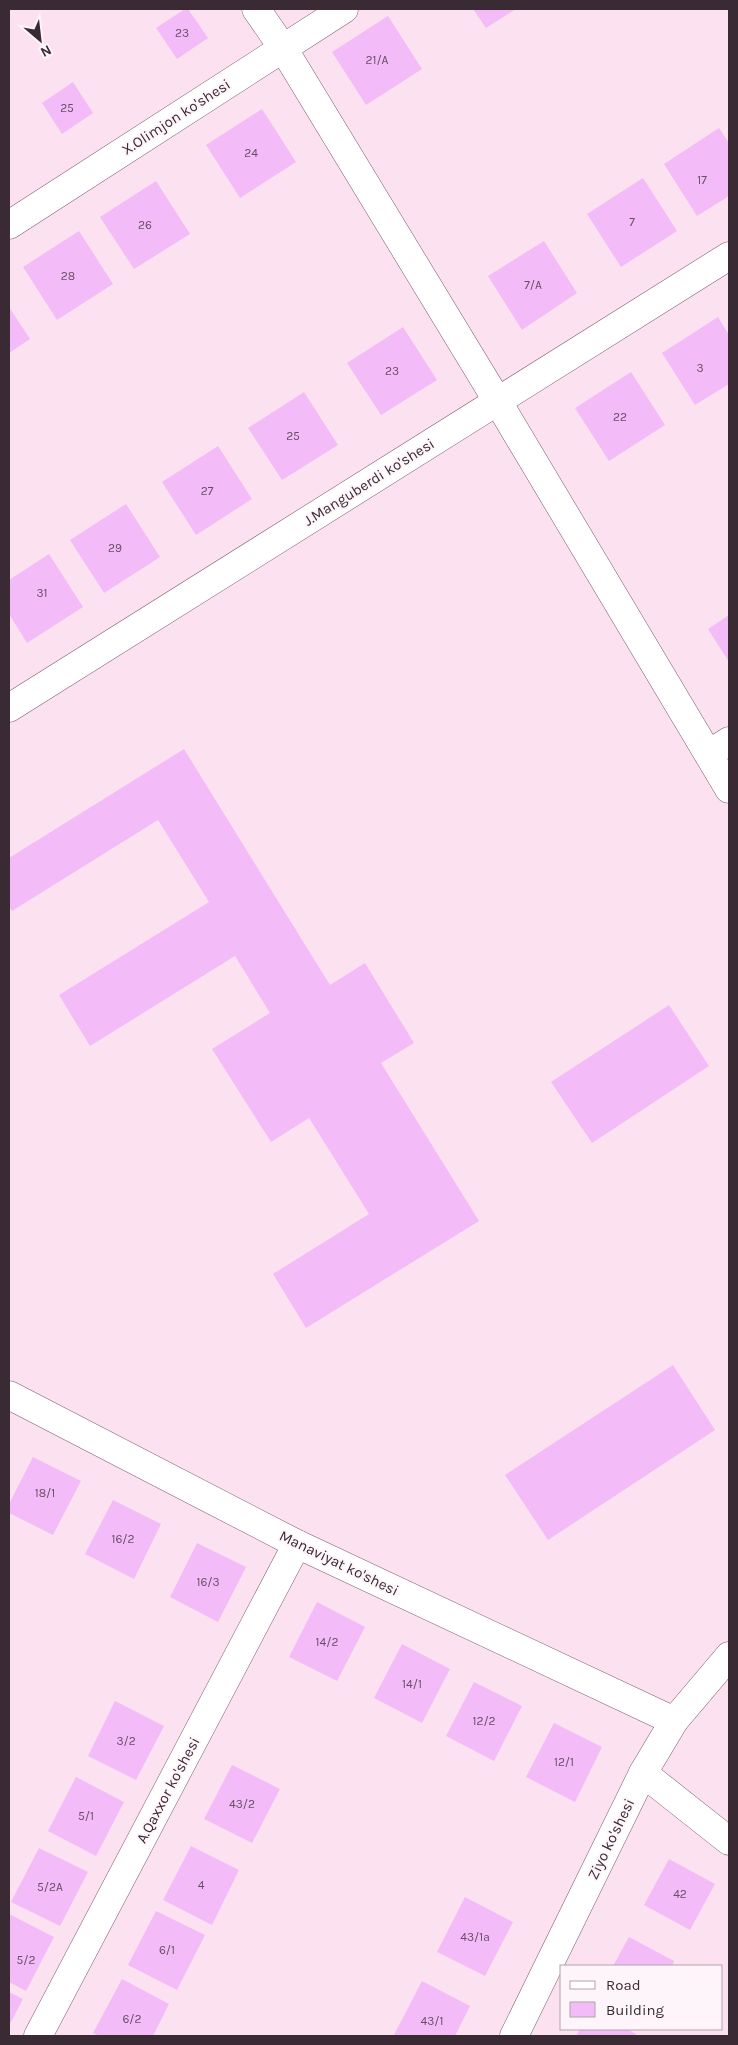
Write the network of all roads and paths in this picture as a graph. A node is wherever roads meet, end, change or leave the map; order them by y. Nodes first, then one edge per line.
1 (256, 9) edge
2 (344, 9) edge
3 (282, 48) junction
4 (9, 225) edge
5 (729, 256) edge
6 (498, 402) junction
7 (9, 708) edge
8 (719, 748) edge
9 (729, 789) edge
10 (9, 1395) edge
11 (297, 1544) junction
12 (729, 1656) edge
13 (674, 1721) junction
14 (643, 1773) junction
15 (729, 1840) edge
16 (38, 2036) edge
17 (514, 2036) edge

1 - 3 street
2 - 3 street, X.Olimjon ko'shesi
3 - 4 street, X.Olimjon ko'shesi
3 - 6 street
5 - 6 street, J.Manguberdi ko'shesi
6 - 7 street, J.Manguberdi ko'shesi
6 - 8 street
8 - 9 street
10 - 11 street, Manaviyat ko'shesi
11 - 13 street, Manaviyat ko'shesi
11 - 16 street, A.Qaxxor ko'shesi
12 - 13 street, Ziyo ko'shesi
13 - 14 street, Ziyo ko'shesi
14 - 15 street
14 - 17 street, Ziyo ko'shesi

